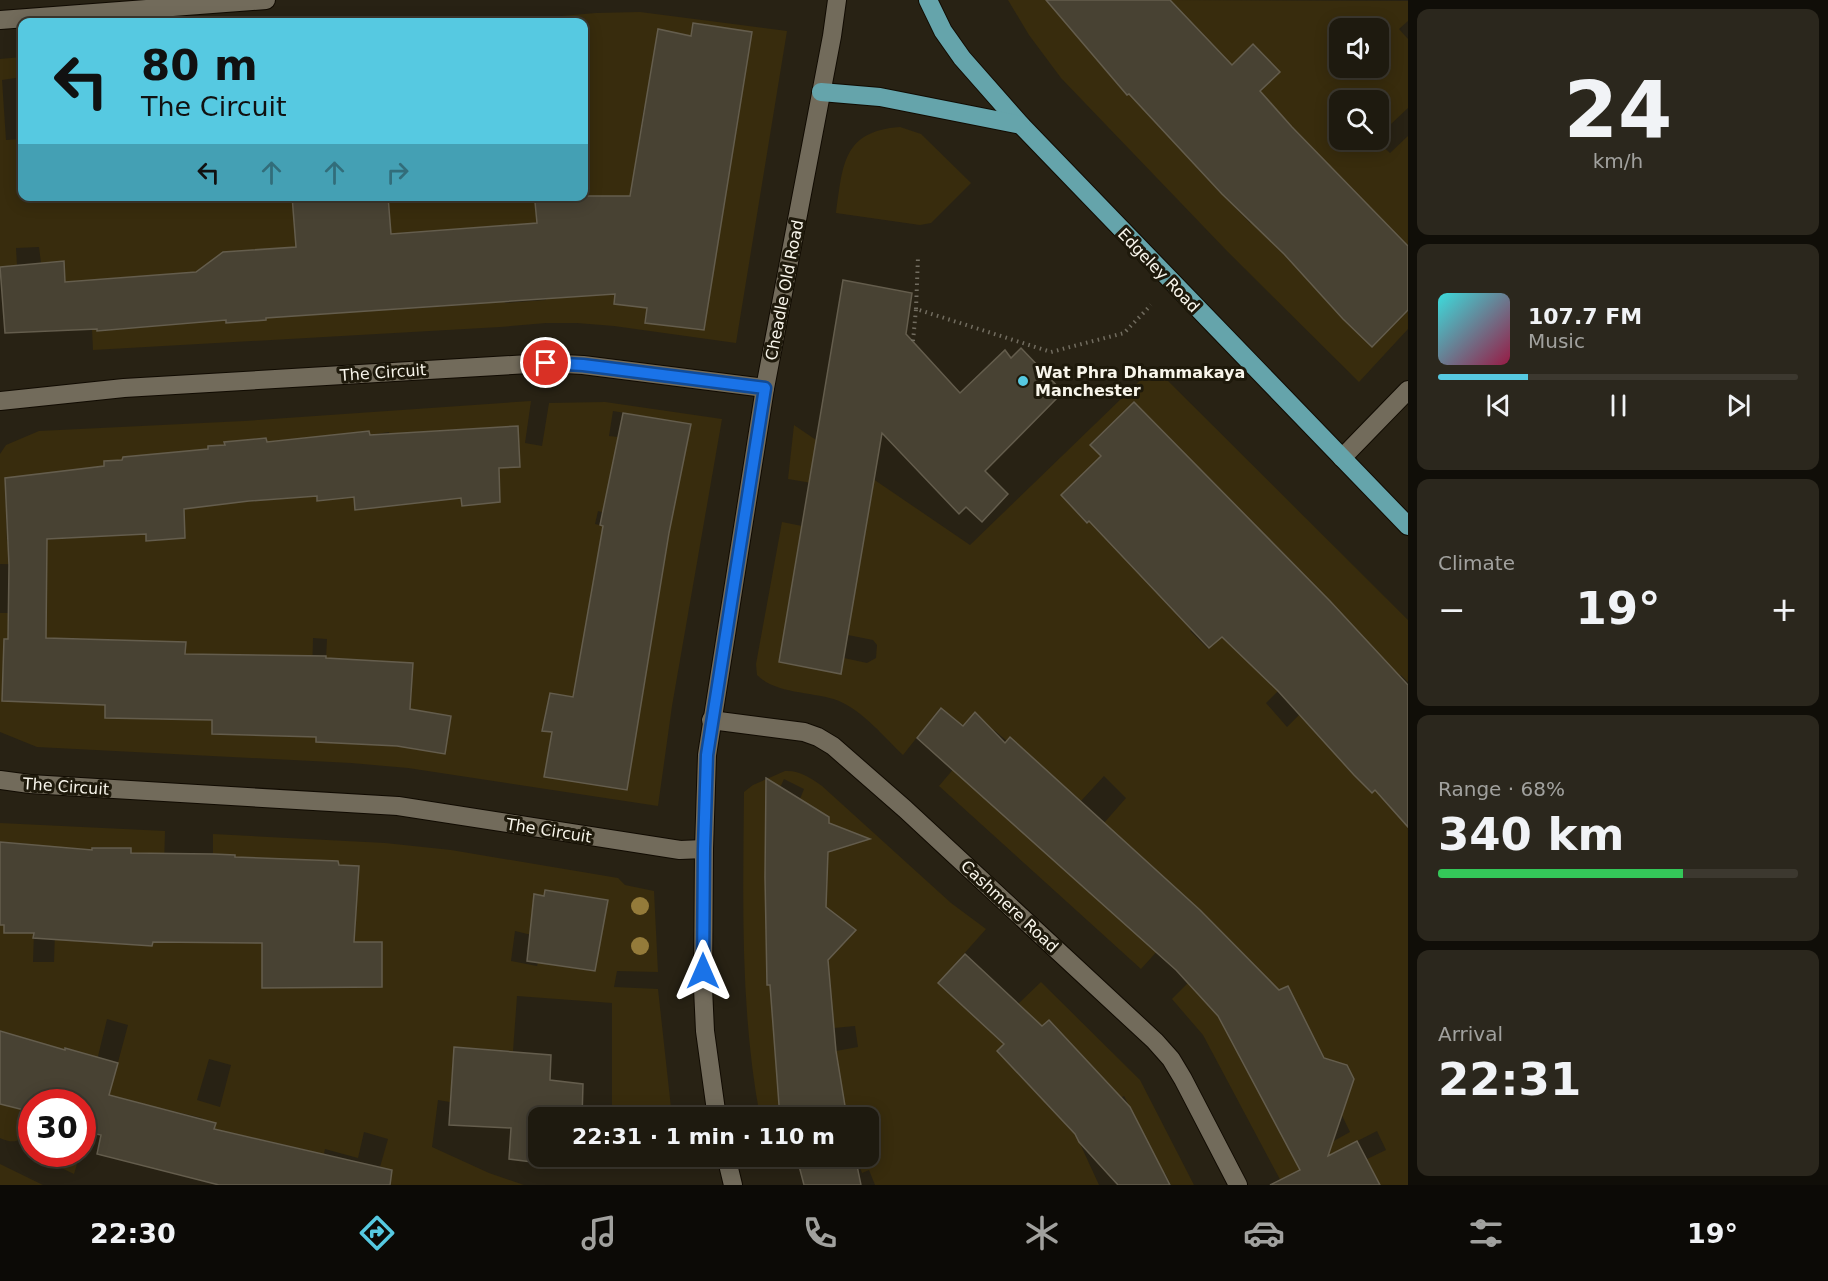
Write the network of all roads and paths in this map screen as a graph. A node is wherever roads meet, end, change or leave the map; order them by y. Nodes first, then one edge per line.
1 (266, 0) edge
2 (837, 0) edge
3 (928, 0) edge
4 (186, 3) edge
5 (18, 18) edge
6 (22, 18) edge
7 (0, 20) edge
8 (821, 92) junction
9 (1021, 125) junction
10 (918, 257) dead end
11 (1172, 283) junction
12 (916, 309) junction
13 (913, 341) dead end
14 (765, 388) junction
15 (1408, 390) edge
16 (0, 401) edge
17 (1342, 458) junction
18 (1408, 526) edge
19 (711, 720) junction
20 (0, 780) edge
21 (704, 849) junction
22 (715, 1107) edge
23 (729, 1167) edge
24 (733, 1185) edge
25 (1238, 1185) edge

1 - 4 street
2 - 8 street, Cheadle Old Road
3 - 9 main road, Edgeley Road
4 - 6 street
5 - 7 street
8 - 9 main road
8 - 14 street, Cheadle Old Road
9 - 11 main road, Edgeley Road
10 - 12 path
11 - 12 path
11 - 17 main road, Edgeley Road
12 - 13 path
14 - 16 street, The Circuit
14 - 19 street, Cheadle Old Road
15 - 17 street
17 - 18 main road, Edgeley Road
19 - 21 street, Cheadle Old Road
19 - 25 street, Cashmere Road
20 - 21 street, The Circuit
21 - 22 street, Cheadle Old Road
23 - 24 street

